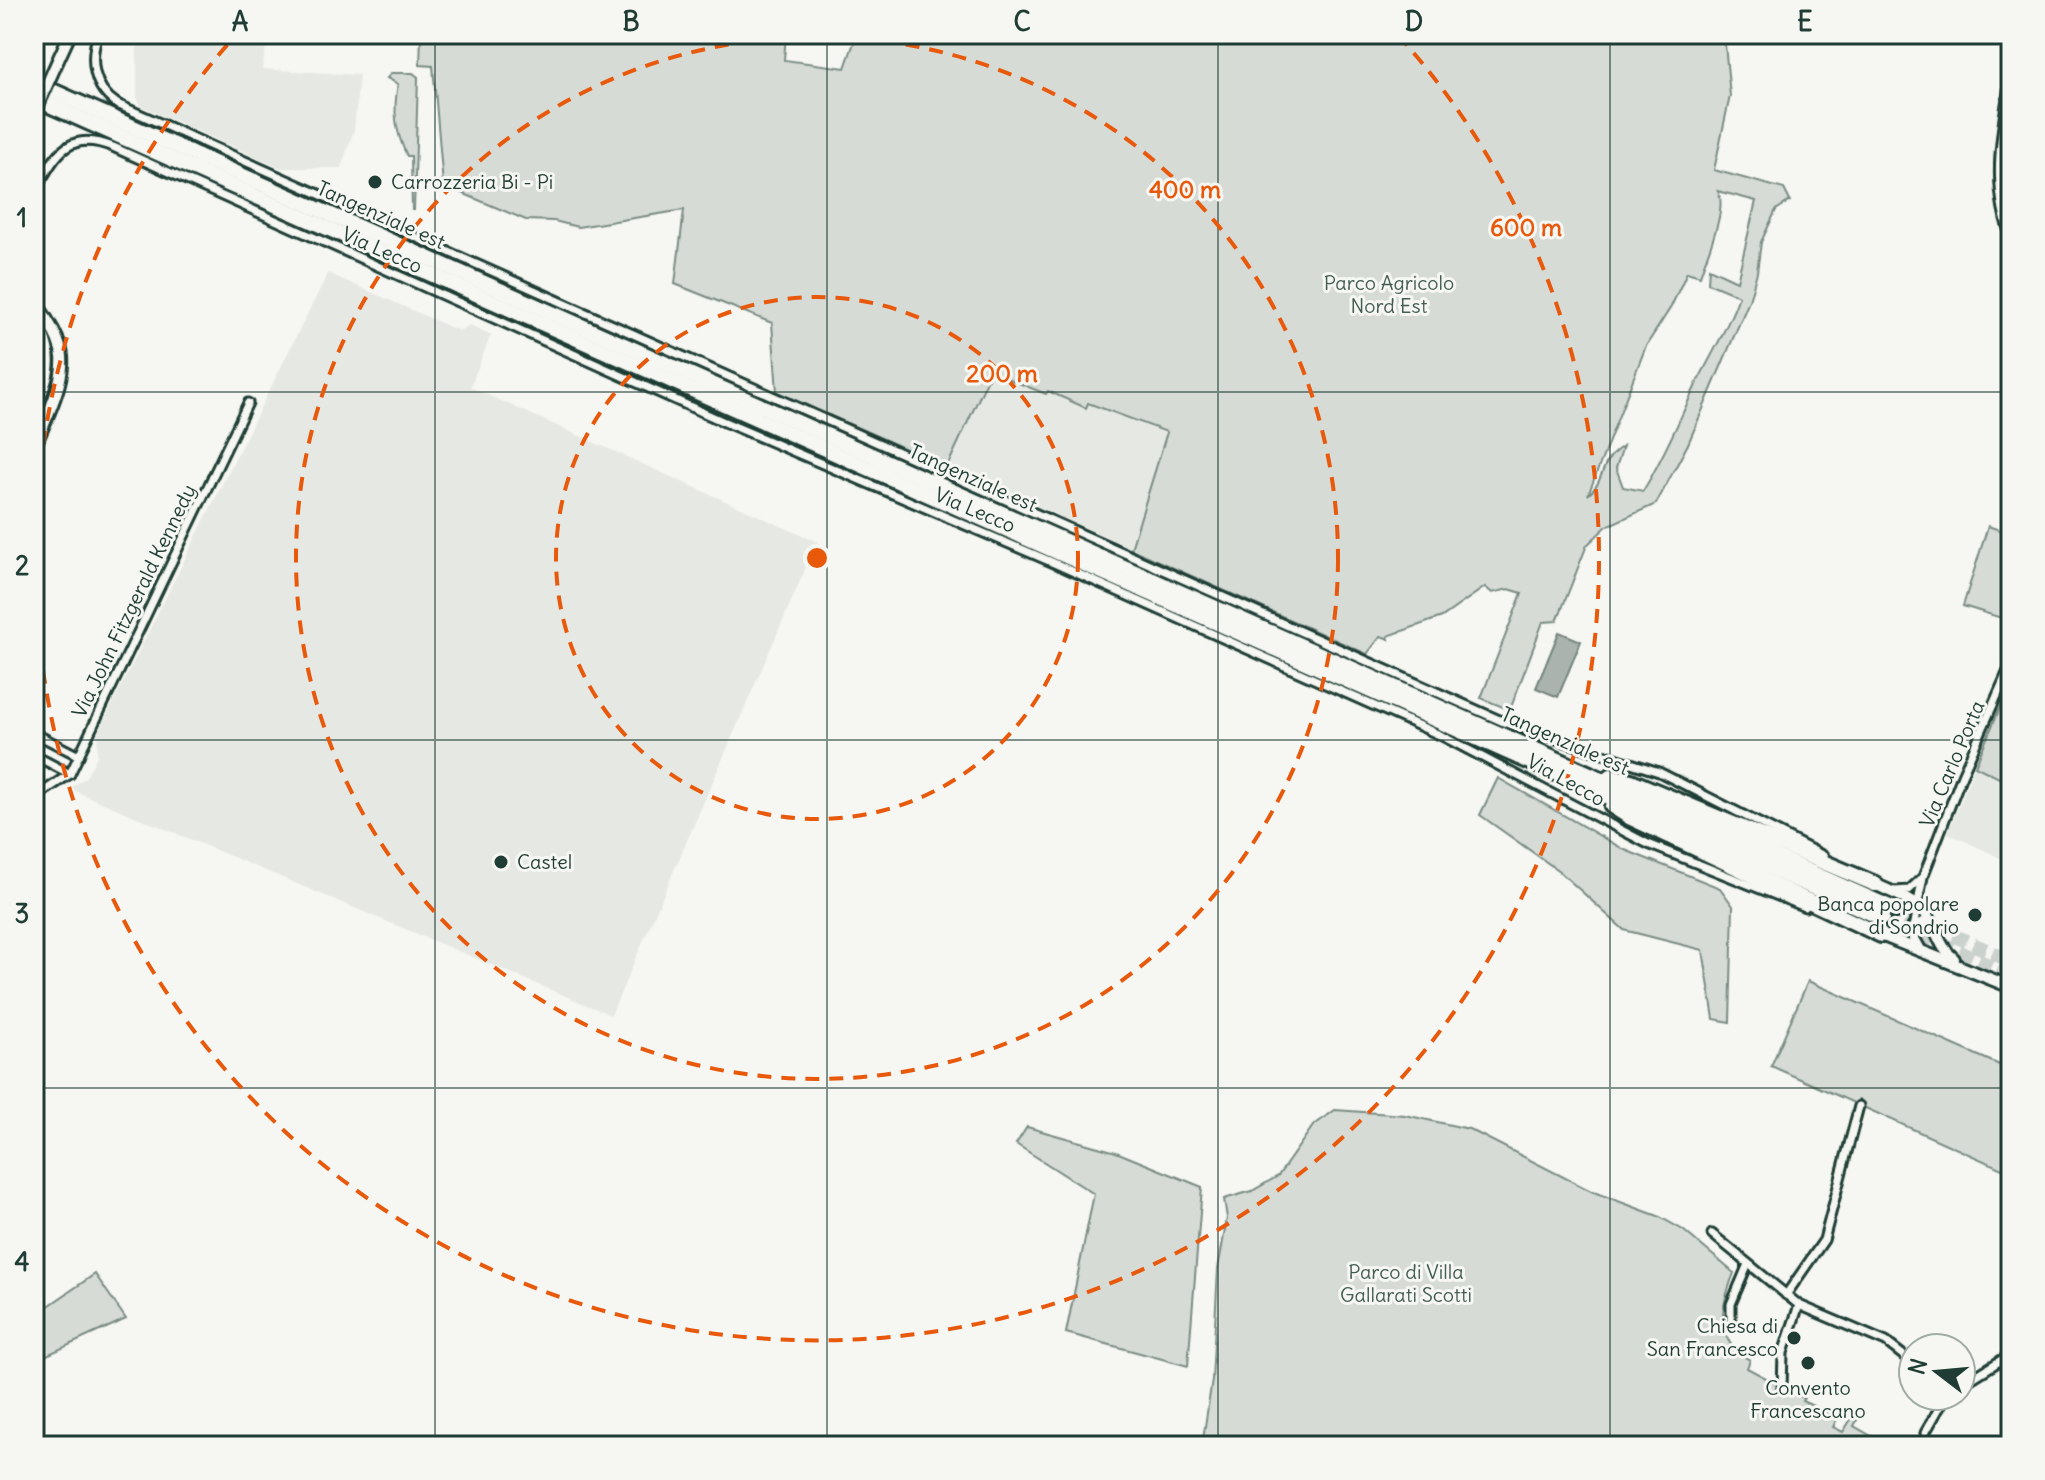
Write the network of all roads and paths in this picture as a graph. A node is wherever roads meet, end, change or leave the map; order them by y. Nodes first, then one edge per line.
1 (70, 34) edge
2 (98, 34) edge
3 (34, 83) edge
4 (2011, 83) edge
5 (34, 98) edge
6 (34, 114) edge
7 (34, 193) edge
8 (2011, 232) edge
9 (34, 299) edge
10 (34, 316) edge
11 (248, 403) dead end
12 (34, 413) edge
13 (34, 448) edge
14 (2011, 664) edge
15 (34, 733) edge
16 (34, 755) edge
17 (79, 756) junction
18 (1560, 768) junction
19 (70, 774) junction
20 (34, 798) edge
21 (1923, 877) junction
22 (1881, 887) junction
23 (1915, 904) junction
24 (1896, 910) tunnel mouth
25 (1927, 916) junction
26 (1882, 918) tunnel mouth
27 (1913, 928) junction
28 (1934, 932) junction
29 (1881, 935) junction
30 (1919, 948) junction
31 (1965, 967) junction
32 (2011, 987) edge
33 (1859, 1106) dead end
34 (1712, 1234) dead end
35 (1748, 1264) junction
36 (1786, 1295) junction
37 (1799, 1305) junction
38 (1731, 1320) dead end
39 (1897, 1351) edge
40 (2011, 1354) edge
41 (1977, 1375) edge
42 (1782, 1388) dead end
43 (1937, 1412) edge
44 (1940, 1446) edge

1 - 6 street, bridge
2 - 22 street, Via Lecco
3 - 18 highway, Tangenziale est
4 - 8 street
5 - 18 highway, Tangenziale est
7 - 29 street, Via Lecco
9 - 13 street
10 - 12 street
11 - 17 street, Via John Fitzgerald Kennedy
14 - 21 street, Via Carlo Porta
15 - 17 street
16 - 19 street
17 - 19 street, Via John Fitzgerald Kennedy
18 - 22 highway
18 - 24 highway, Tangenziale est
18 - 26 highway, Tangenziale est
18 - 29 highway
19 - 20 street, Via John Fitzgerald Kennedy
21 - 22 street
21 - 23 street, Via Carlo Porta
21 - 25 street, Via Carlo Porta
22 - 23 street, Via Lecco
23 - 25 street, Via Lecco
23 - 27 street, Via Carlo Porta
25 - 28 street, Via Lecco
27 - 28 street
27 - 30 street
28 - 30 street
28 - 31 street, Via Lecco
29 - 30 street, Via Lecco
30 - 31 street, Via Lecco
31 - 32 street, Via Lecco
33 - 36 street
34 - 35 street
35 - 36 street
35 - 38 street
36 - 37 street
37 - 39 street
37 - 42 street
40 - 41 street
43 - 44 street

